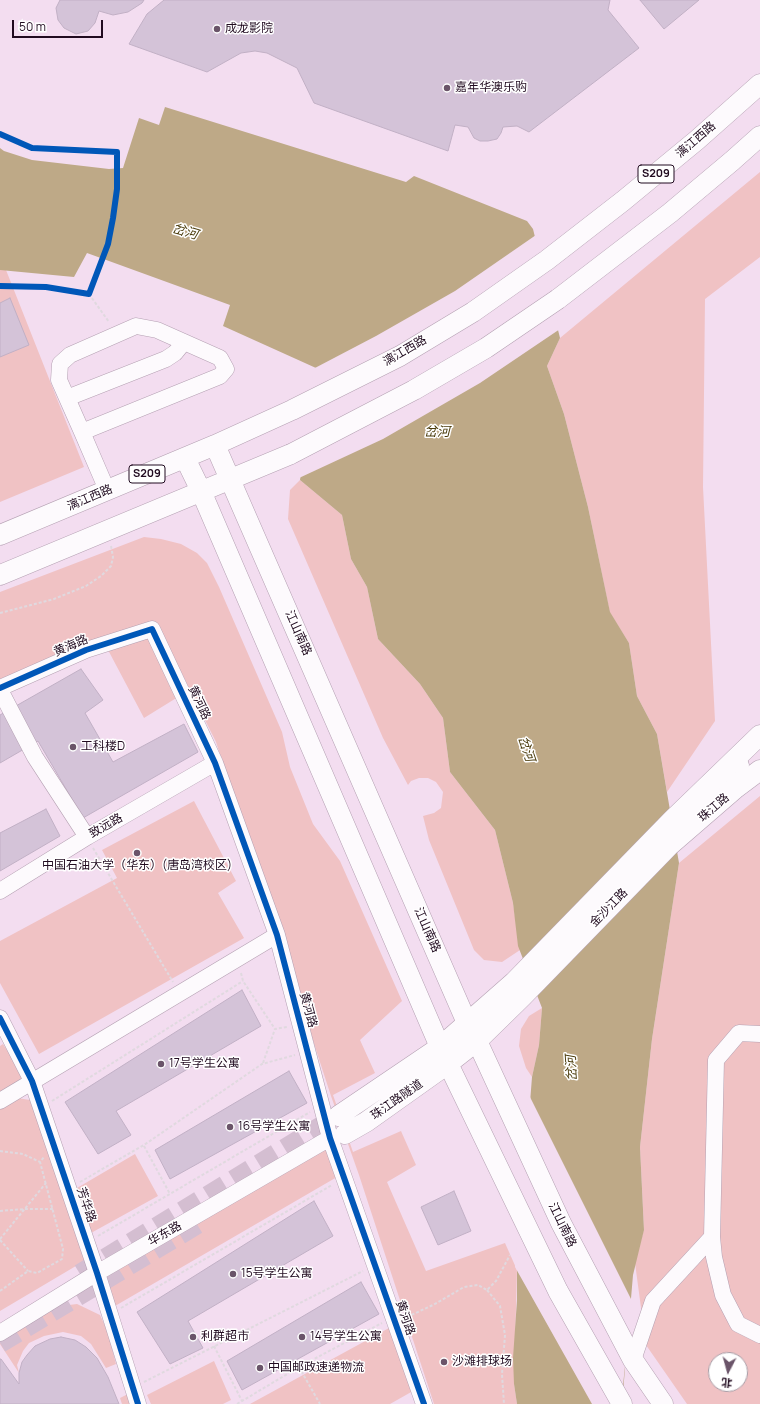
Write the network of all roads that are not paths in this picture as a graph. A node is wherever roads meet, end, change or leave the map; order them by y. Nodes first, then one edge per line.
1 (760, 84) edge
2 (760, 136) edge
3 (184, 342) junction
4 (68, 398) junction
5 (82, 432) junction
6 (215, 445) junction
7 (185, 458) junction
8 (230, 479) junction
9 (107, 490) junction
10 (201, 491) junction
11 (0, 535) edge
12 (0, 575) edge
13 (152, 629) joint
14 (0, 689) edge
15 (760, 735) edge
16 (760, 743) edge
17 (215, 763) junction
18 (760, 770) edge
19 (87, 837) junction
20 (669, 846) junction
21 (0, 891) edge
22 (277, 935) junction
23 (519, 989) junction
24 (0, 1018) edge
25 (467, 1023) junction
26 (760, 1034) edge
27 (477, 1040) junction
28 (445, 1055) junction
29 (32, 1081) junction
30 (0, 1101) edge
31 (330, 1110) junction
32 (338, 1136) junction
33 (712, 1237) junction
34 (97, 1273) junction
35 (0, 1332) edge
36 (760, 1335) edge
37 (631, 1356) junction
38 (138, 1404) edge
39 (424, 1404) edge
40 (622, 1404) edge
41 (663, 1404) edge

1 - 6 main road, 漓江西路 / S209
2 - 8 main road, bridge
3 - 4 street
3 - 4 street
3 - 5 street
4 - 5 street
5 - 9 street
6 - 7 main road, 漓江西路 / S209
6 - 8 main road, 江山南路
7 - 9 main road, 漓江西路 / S209
7 - 10 main road
8 - 10 main road
8 - 25 main road, 江山南路
9 - 11 main road, 漓江西路 / S209
10 - 12 main road
10 - 28 main road
13 - 14 street, 黄海路
13 - 17 street, 黄河路
14 - 19 street
15 - 23 main road, 金沙江路
16 - 20 street, 金沙江路
17 - 19 street, 致远路
17 - 22 street, 黄河路
18 - 20 main road, 珠江路
19 - 21 street, 致远路
20 - 23 main road, 金沙江路
22 - 29 street
22 - 31 street, 黄河路
23 - 25 main road, 金沙江路
23 - 27 main road, 金沙江路
24 - 29 street, 芳华路
25 - 27 main road, 江山南路
25 - 28 main road, 金沙江路
26 - 33 street
27 - 28 main road, 金沙江路
27 - 37 main road, 江山南路
28 - 31 main road, 珠江路隧道
28 - 32 main road, 珠江路隧道
28 - 40 main road
29 - 30 street
29 - 34 street, 芳华路
31 - 32 street, 黄河路
32 - 34 street, 华东路
32 - 39 street, 黄河路
33 - 36 street
33 - 37 street
34 - 35 street, 华东路
34 - 38 street, 芳华路
37 - 41 main road, 江山南路

